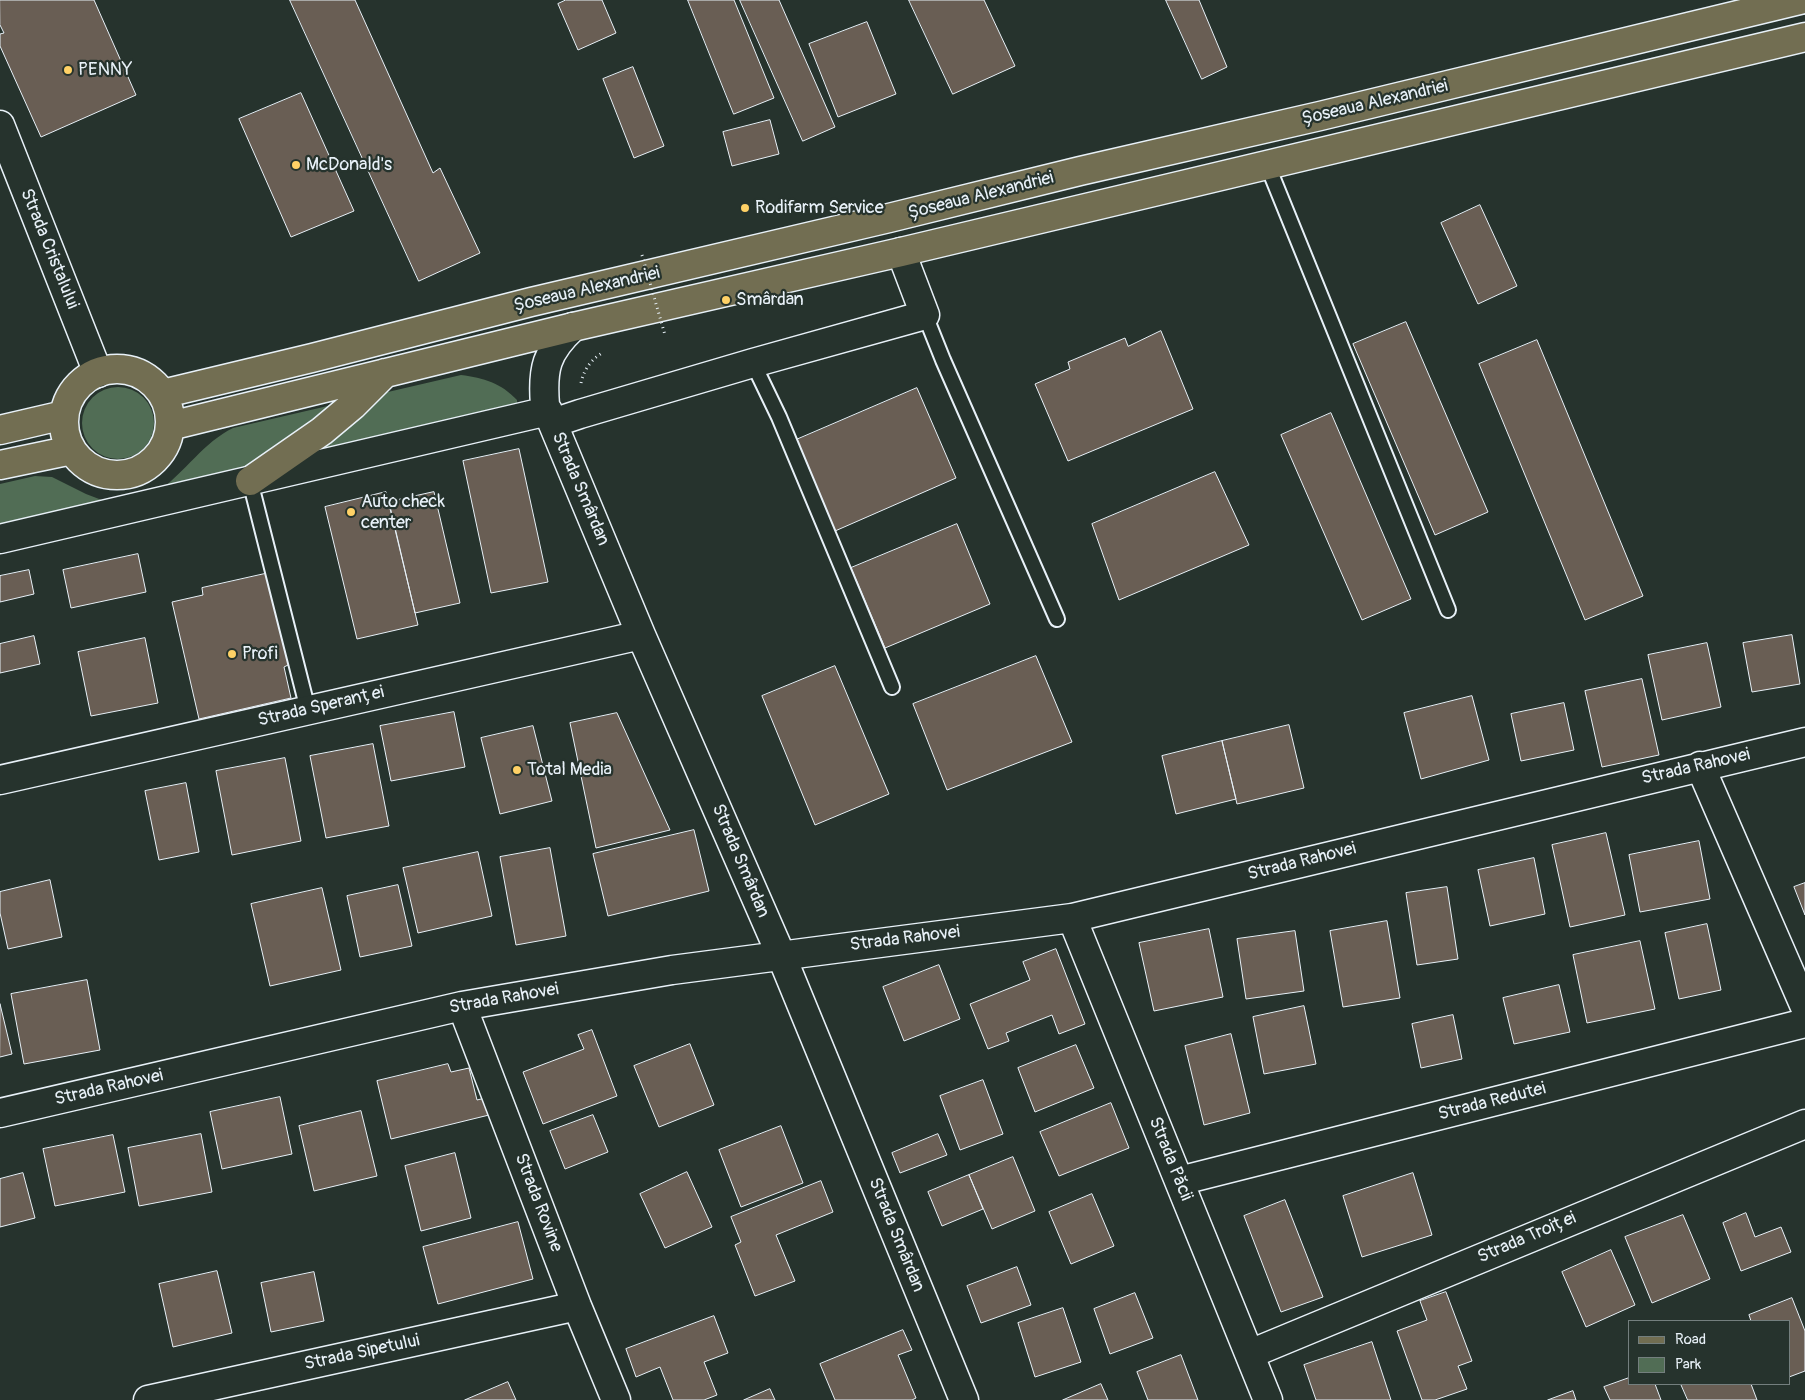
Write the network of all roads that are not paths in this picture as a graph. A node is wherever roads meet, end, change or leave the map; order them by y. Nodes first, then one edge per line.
1 (1800, 0) edge
2 (1805, 37) edge
3 (0, 125) edge
4 (1266, 164) junction
5 (901, 252) junction
6 (925, 314) junction
7 (573, 327) junction
8 (753, 362) junction
9 (98, 373) junction
10 (385, 373) junction
11 (162, 394) junction
12 (549, 413) junction
13 (64, 415) junction
14 (170, 426) junction
15 (0, 430) edge
16 (72, 450) junction
17 (0, 465) edge
18 (250, 481) junction
19 (0, 538) edge
20 (1448, 610) dead end
21 (1057, 619) dead end
22 (642, 634) junction
23 (892, 687) dead end
24 (308, 710) junction
25 (1805, 742) edge
26 (1700, 766) junction
27 (0, 780) edge
28 (1072, 918) junction
29 (781, 955) junction
30 (462, 1006) junction
31 (1805, 1007) edge
32 (1805, 1023) edge
33 (0, 1113) edge
34 (1805, 1124) edge
35 (1179, 1181) junction
36 (577, 1306) junction
37 (1250, 1354) junction
38 (148, 1400) edge
39 (616, 1400) edge
40 (964, 1400) edge
41 (1268, 1400) edge

1 - 11 main road, Șoseaua Alexandriei
2 - 4 main road, Șoseaua Alexandriei
3 - 9 street, Strada Cristalului
4 - 5 main road, Șoseaua Alexandriei
4 - 20 lane
5 - 6 street
5 - 7 main road, Șoseaua Alexandriei
6 - 8 street
6 - 21 lane
7 - 10 main road, Șoseaua Alexandriei
7 - 12 street, Strada Smârdan
8 - 12 street
8 - 23 lane
9 - 11 main road
9 - 13 main road
10 - 14 main road, Șoseaua Alexandriei
10 - 18 main road
11 - 14 main road
12 - 18 street
12 - 22 street, Strada Smârdan
13 - 15 main road
13 - 16 main road
14 - 16 main road
16 - 17 main road
18 - 19 street
18 - 24 lane
22 - 24 street, Strada Speranței
22 - 29 street, Strada Smârdan
24 - 27 street, Strada Speranței
25 - 26 street, Strada Rahovei
26 - 28 street, Strada Rahovei
26 - 31 street
28 - 29 street, Strada Rahovei
28 - 35 street, Strada Păcii
29 - 30 street, Strada Rahovei
29 - 40 street, Strada Smârdan
30 - 33 street, Strada Rahovei
30 - 36 street, Strada Rovine
32 - 35 street, Strada Redutei
34 - 37 street, Strada Troiței
35 - 37 street, Strada Păcii
36 - 38 street, Strada Sipetului
36 - 39 street, Strada Rovine
37 - 41 street, Strada Păcii

